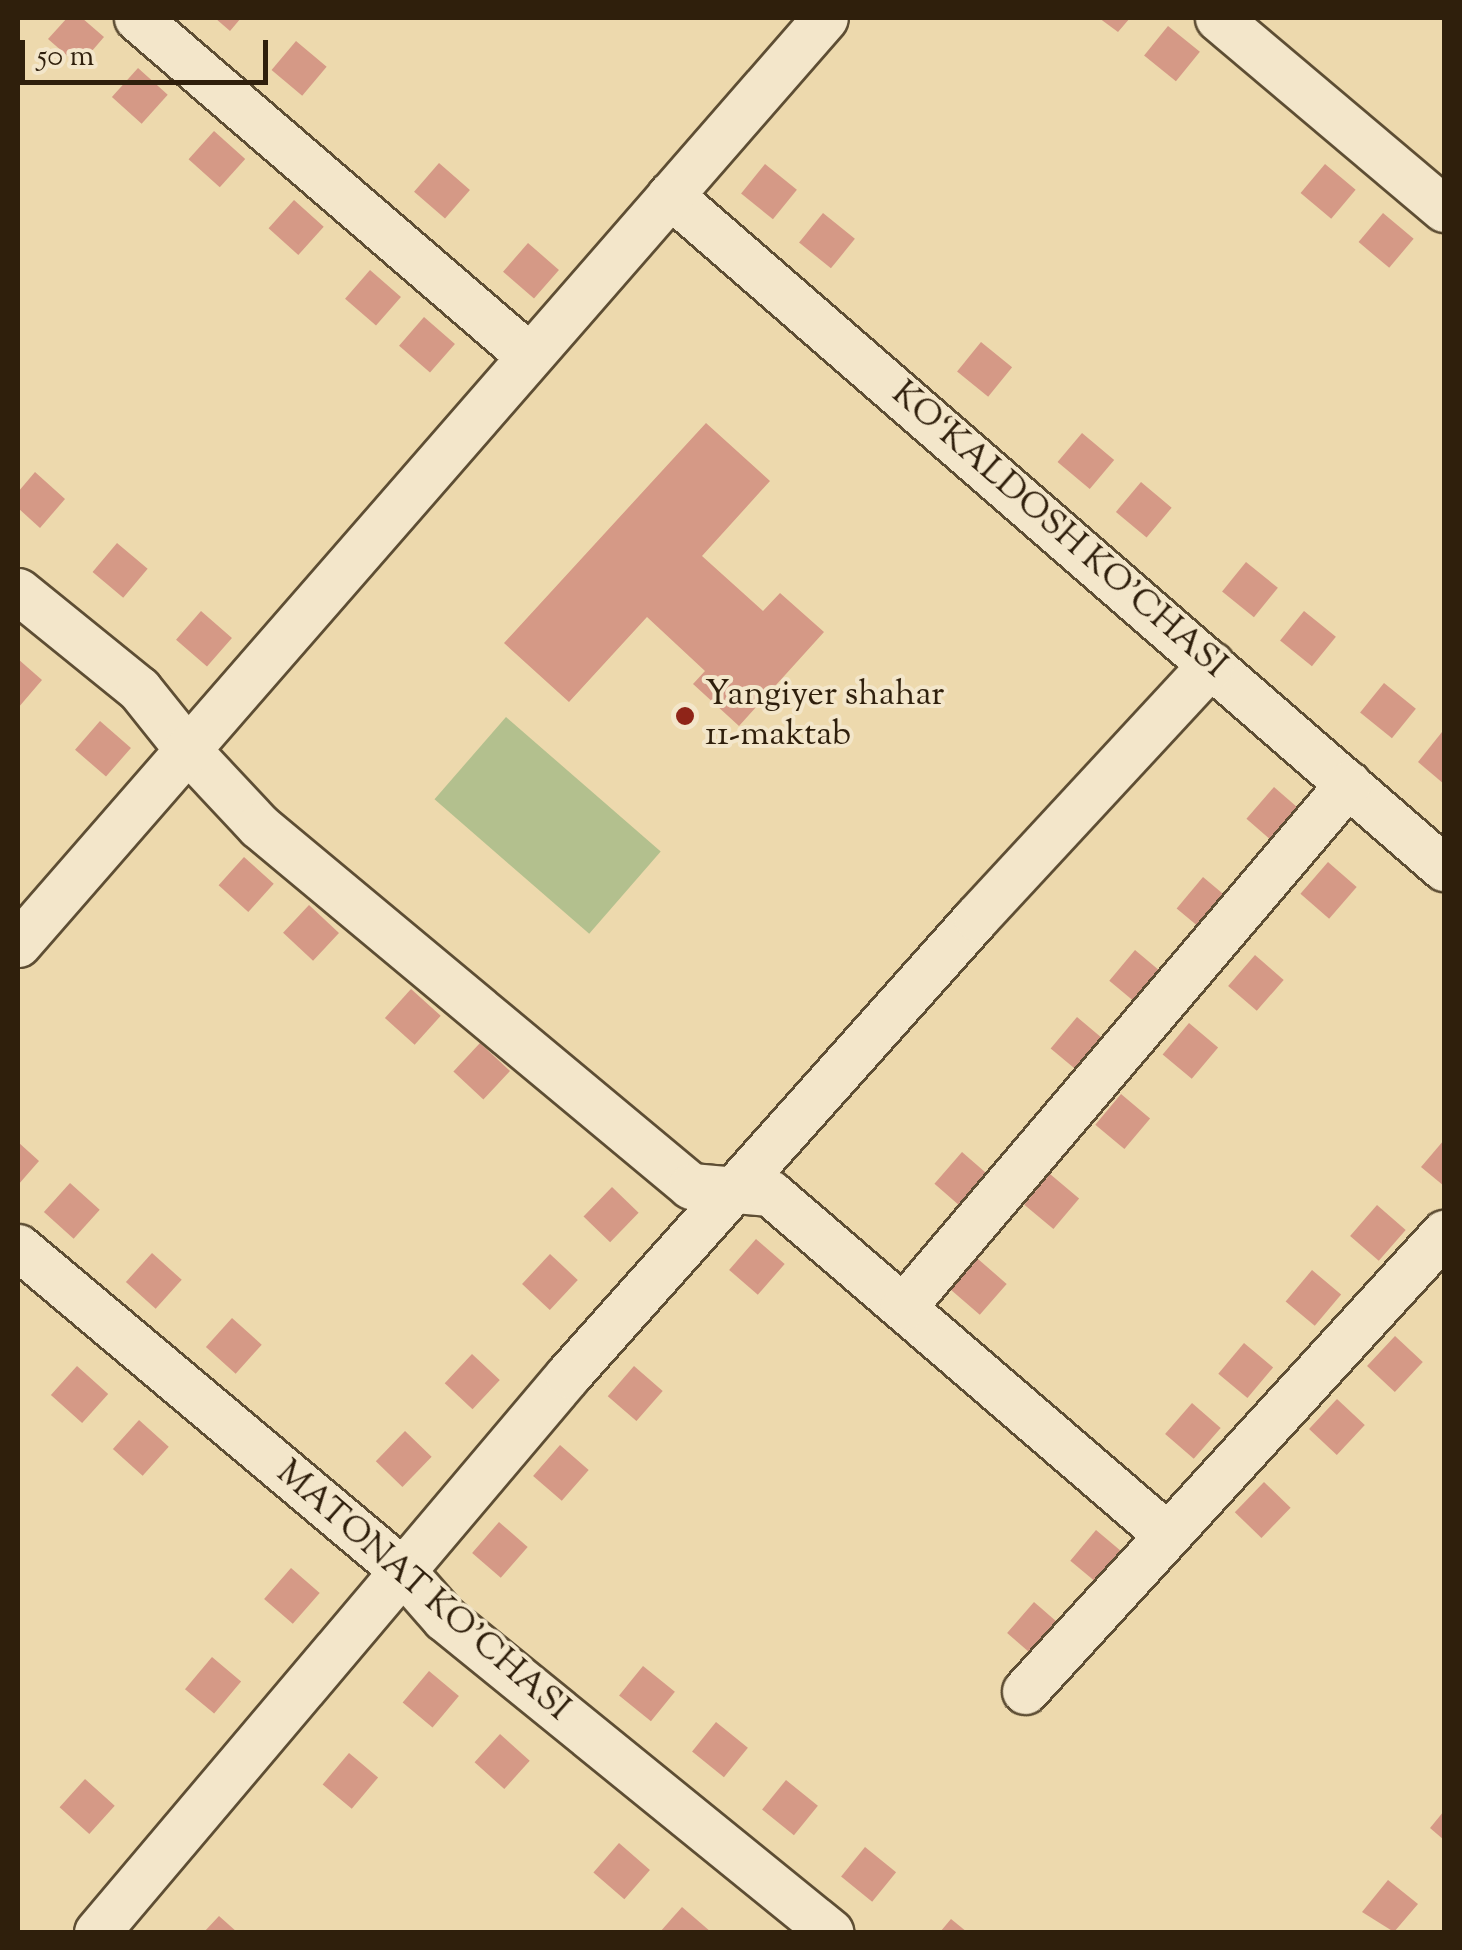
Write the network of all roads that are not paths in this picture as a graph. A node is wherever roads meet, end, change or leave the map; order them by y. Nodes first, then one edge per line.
1 (137, 18) edge
2 (825, 18) edge
3 (1218, 18) edge
4 (670, 195) junction
5 (1444, 209) edge
6 (529, 356) junction
7 (18, 590) edge
8 (1211, 664) junction
9 (187, 749) junction
10 (1348, 784) junction
11 (1444, 868) edge
12 (18, 944) edge
13 (731, 1192) junction
14 (1444, 1234) edge
15 (18, 1248) edge
16 (903, 1307) junction
17 (1166, 1535) junction
18 (402, 1570) junction
19 (1025, 1691) dead end
20 (97, 1932) edge
21 (830, 1932) edge

1 - 6 street
2 - 4 street
3 - 5 street
4 - 6 street
4 - 8 street, KO‘KALDOSH KO'CHASI
6 - 9 street
7 - 9 street
8 - 10 street, KO‘KALDOSH KO'CHASI
8 - 13 street
9 - 12 street
9 - 13 street
10 - 11 street, KO‘KALDOSH KO'CHASI
10 - 16 street
13 - 16 street
13 - 18 street
14 - 17 street
15 - 18 street, MATONAT KO'CHASI
16 - 17 street
17 - 19 street
18 - 20 street
18 - 21 street, MATONAT KO'CHASI

